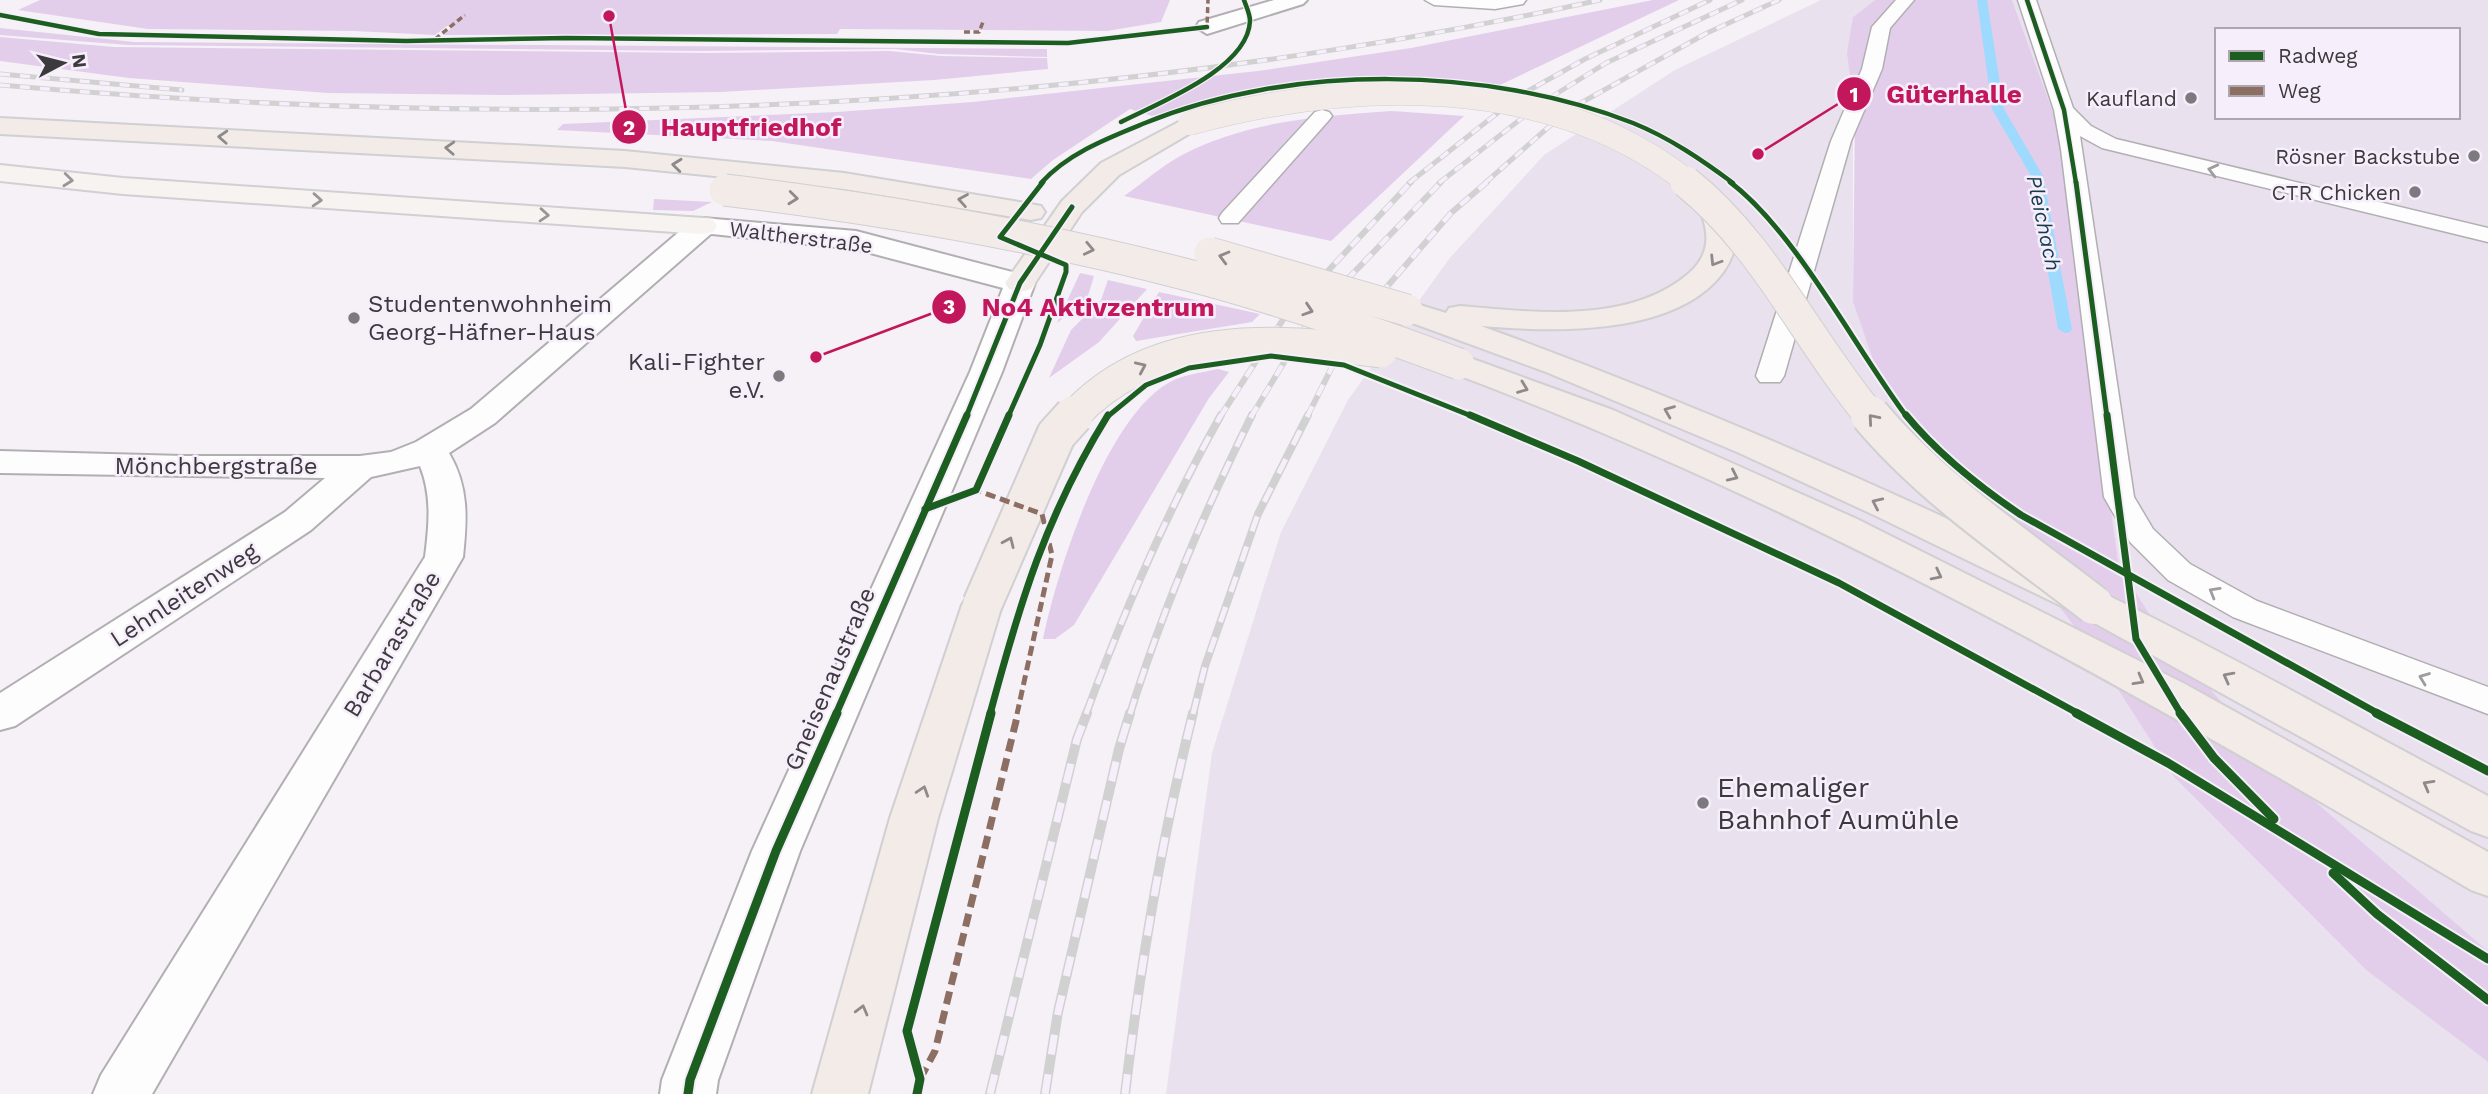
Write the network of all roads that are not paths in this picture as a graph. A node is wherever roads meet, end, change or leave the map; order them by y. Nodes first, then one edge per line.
1 (1296, 0) edge
2 (1433, 0) edge
3 (1517, 0) edge
4 (1905, 0) edge
5 (2027, 0) edge
6 (1207, 27) dead end
7 (2064, 110) junction
8 (1322, 116) dead end
9 (0, 125) edge
10 (0, 149) edge
11 (0, 173) edge
12 (735, 181) junction
13 (1708, 198) junction
14 (1230, 218) dead end
15 (703, 226) junction
16 (2488, 235) edge
17 (1020, 283) junction
18 (1407, 310) junction
19 (1459, 364) junction
20 (1770, 376) dead end
21 (429, 450) junction
22 (0, 462) edge
23 (360, 467) junction
24 (2094, 605) junction
25 (2488, 701) edge
26 (0, 714) edge
27 (2488, 818) edge
28 (2488, 876) edge
29 (121, 1094) edge
30 (688, 1094) edge
31 (840, 1094) edge

1 - 6 street
2 - 3 lane
4 - 20 lane
5 - 7 lane
16 -> 7 lane
25 -> 7 lane
8 - 14 lane
12 -> 9 highway
10 - 12 highway
11 -> 15 main road
18 -> 12 highway, bridge
12 -> 19 highway, bridge
13 - 17 highway, bridge
13 -> 18 highway, bridge
24 -> 13 highway, bridge
15 - 17 street, Waltherstraße
15 - 21 street
17 - 30 street, Gneisenaustraße
24 -> 18 highway, bridge
19 -> 28 highway
31 -> 19 highway, bridge
21 - 23 street, Mönchbergstraße
21 - 29 street, Barbarastraße
22 - 23 street, Mönchbergstraße
23 - 26 street, Lehnleitenweg
27 -> 24 highway

